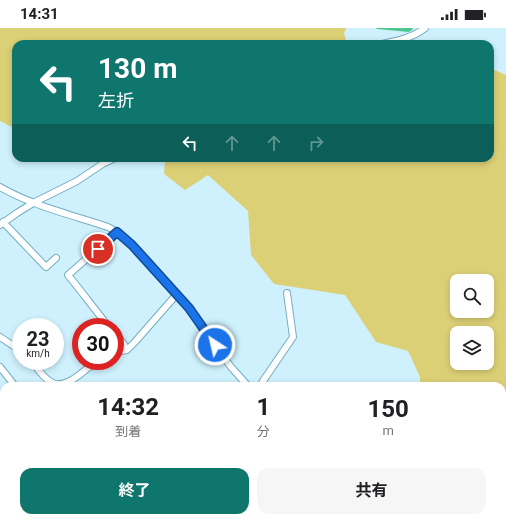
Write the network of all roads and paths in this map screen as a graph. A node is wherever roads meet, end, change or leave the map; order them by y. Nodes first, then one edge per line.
1 (425, 28) edge
2 (399, 40) edge
3 (106, 162) edge
4 (0, 188) edge
5 (33, 203) junction
6 (1, 223) edge
7 (117, 232) junction
8 (56, 258) dead end
9 (287, 293) dead end
10 (177, 294) junction
11 (102, 318) edge
12 (0, 337) edge
13 (12, 345) edge
14 (124, 345) edge
15 (124, 350) edge
16 (127, 350) junction
17 (0, 367) edge
18 (39, 370) edge
19 (85, 370) edge
20 (12, 382) edge
21 (51, 382) edge
22 (67, 382) edge
23 (244, 382) edge
24 (263, 382) edge

1 - 2 street
3 - 5 street
4 - 5 street
5 - 6 street
5 - 7 street
6 - 8 street
7 - 10 street
7 - 11 street
9 - 24 street
10 - 16 street
10 - 23 street
12 - 13 street
14 - 16 street
15 - 16 street
17 - 20 street
18 - 21 street
19 - 22 street

